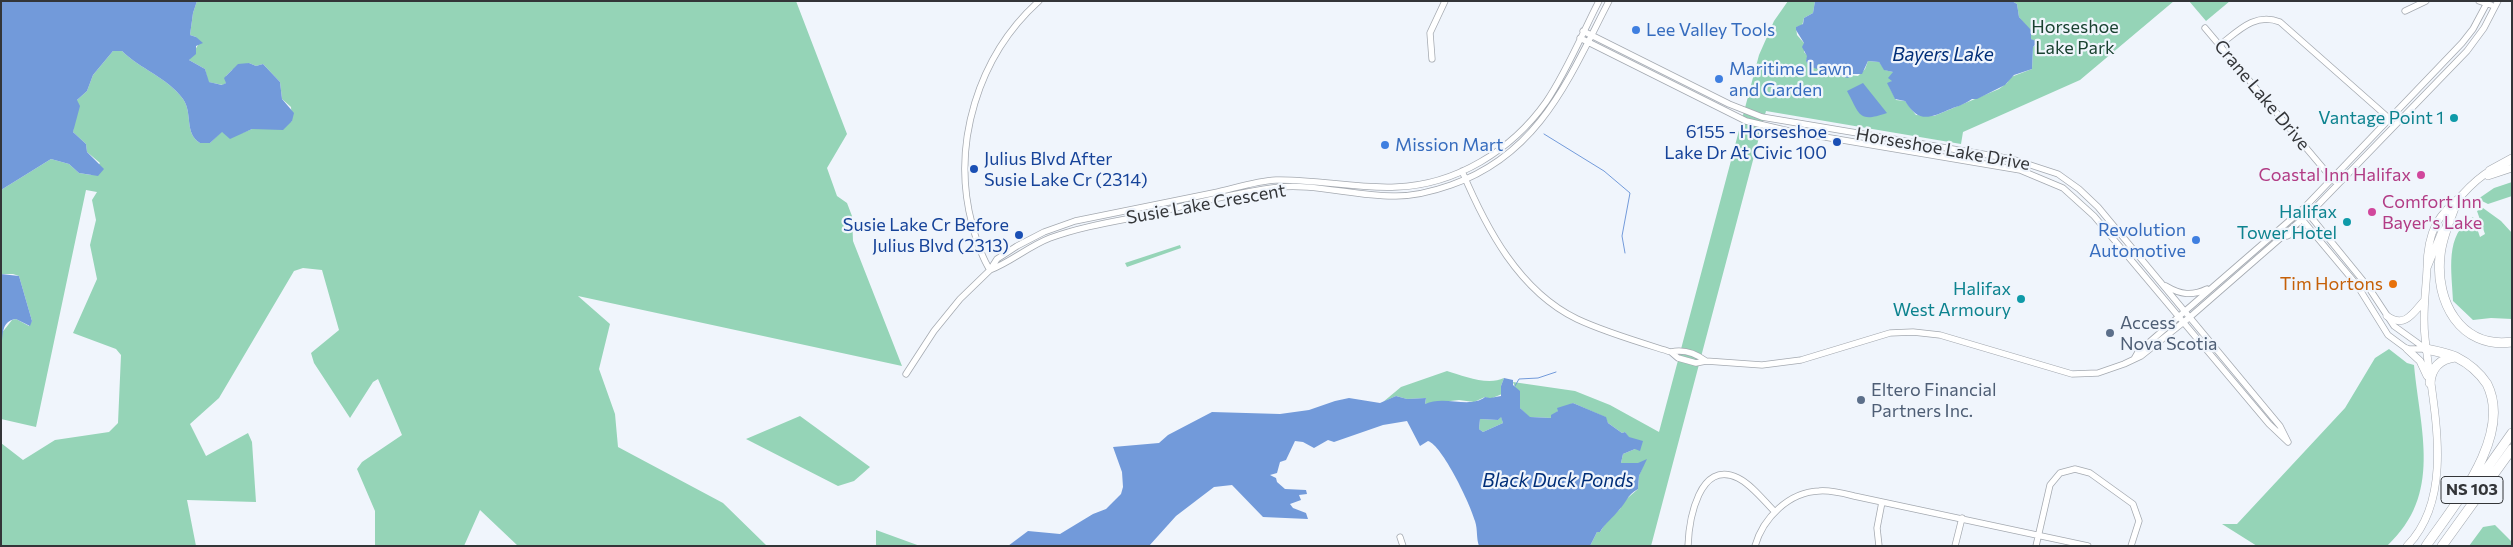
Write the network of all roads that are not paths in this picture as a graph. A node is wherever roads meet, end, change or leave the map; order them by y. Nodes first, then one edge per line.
1 (1039, 1) edge
2 (1445, 1) edge
3 (1599, 1) edge
4 (1609, 1) edge
5 (2426, 1) edge
6 (2478, 1) edge
7 (2488, 3) edge
8 (2496, 4) edge
9 (2405, 11) dead end
10 (2205, 28) dead end
11 (1584, 31) junction
12 (1591, 35) junction
13 (1580, 38) junction
14 (1588, 42) junction
15 (2220, 45) junction
16 (1432, 58) dead end
17 (2390, 118) junction
18 (2397, 123) junction
19 (2512, 161) edge
20 (2512, 168) edge
21 (1462, 171) junction
22 (2490, 171) joint
23 (2483, 178) junction
24 (2332, 179) junction
25 (1466, 180) junction
26 (2338, 185) junction
27 (2459, 198) junction
28 (2304, 208) junction
29 (2454, 208) junction
30 (2297, 214) junction
31 (2309, 214) junction
32 (2302, 220) junction
33 (2315, 235) junction
34 (2279, 241) junction
35 (2133, 249) junction
36 (2126, 254) junction
37 (2246, 258) junction
38 (2251, 264) junction
39 (2427, 269) junction
40 (990, 270) junction
41 (2162, 284) junction
42 (2212, 286) junction
43 (2423, 302) junction
44 (2184, 311) junction
45 (2178, 316) junction
46 (2387, 316) junction
47 (2190, 317) junction
48 (2183, 322) junction
49 (2512, 342) edge
50 (2407, 348) junction
51 (2426, 349) junction
52 (2456, 357) junction
53 (2134, 359) junction
54 (2234, 371) junction
55 (906, 374) dead end
56 (2229, 375) junction
57 (2430, 383) junction
58 (2260, 407) junction
59 (2512, 433) edge
60 (2512, 449) edge
61 (2512, 456) edge
62 (2491, 478) junction
63 (1882, 502) junction
64 (1775, 512) junction
65 (1962, 518) junction
66 (2038, 535) junction
67 (1400, 537) dead end
68 (1403, 546) edge
69 (1688, 546) edge
70 (1755, 546) edge
71 (1879, 546) edge
72 (1955, 546) edge
73 (2036, 546) edge
74 (2088, 546) edge
75 (2131, 546) edge
76 (2407, 546) edge
77 (2426, 546) edge
78 (2431, 546) edge
79 (2442, 546) edge

1 - 40 street
2 - 16 street
3 - 11 street, Susie Lake Crescent
4 - 12 street, Susie Lake Crescent
5 - 9 street
6 - 7 street
7 - 8 street
7 - 17 street
8 - 18 street
10 - 15 street, Crane Lake Drive
11 - 12 street, Horseshoe Lake Drive
11 - 13 street, Susie Lake Crescent
12 - 14 street, Susie Lake Crescent
12 - 35 street, Horseshoe Lake Drive
13 - 14 street, Horseshoe Lake Drive
13 - 21 street, Susie Lake Crescent
14 - 25 street, Susie Lake Crescent
14 - 36 street, Horseshoe Lake Drive
15 - 17 street
15 - 24 street, Crane Lake Drive
17 - 18 street
17 - 24 street
18 - 26 street
19 - 22 highway
20 - 23 main road
21 - 25 street
21 - 40 street, Susie Lake Crescent
22 - 23 main road
23 - 27 main road
24 - 26 street, Crane Lake Drive
24 - 28 street
25 - 40 street, Susie Lake Crescent
25 - 53 street
26 - 31 street
27 - 29 main road
27 - 39 main road
28 - 30 street
28 - 31 street
29 - 39 main road
29 - 49 highway
30 - 32 street
30 - 37 street
31 - 32 street
31 - 46 street
32 - 33 street
32 - 34 street
33 - 34 street
33 - 50 street
34 - 38 street
35 - 36 street
35 - 41 street, Horseshoe Lake Drive
36 - 45 street, Horseshoe Lake Drive
37 - 38 street
37 - 42 street
38 - 47 street
39 - 43 main road
40 - 55 street, Susie Lake Crescent
41 - 42 street
41 - 44 street, Horseshoe Lake Drive
42 - 44 street
43 - 46 main road
43 - 51 main road
44 - 45 street
44 - 47 street, Horseshoe Lake Drive
45 - 48 street, Horseshoe Lake Drive
45 - 53 street
46 - 51 street
47 - 48 street
47 - 54 street, Horseshoe Lake Drive
48 - 53 street
48 - 56 street, Horseshoe Lake Drive
50 - 51 street
50 - 57 main road
51 - 52 highway
51 - 57 main road
52 - 57 highway
52 - 77 highway
54 - 56 street
54 - 58 street, Horseshoe Lake Drive
56 - 58 street, Horseshoe Lake Drive
57 - 76 main road
58 - 58 street, Horseshoe Lake Drive
59 - 78 highway, NS 103
60 - 62 highway, NS 103
61 - 62 highway
62 - 79 highway, NS 103
63 - 64 street
63 - 65 street
63 - 71 street
64 - 69 street
64 - 70 street
65 - 66 street
65 - 72 street
66 - 73 street
66 - 74 street
66 - 75 street
67 - 68 street

